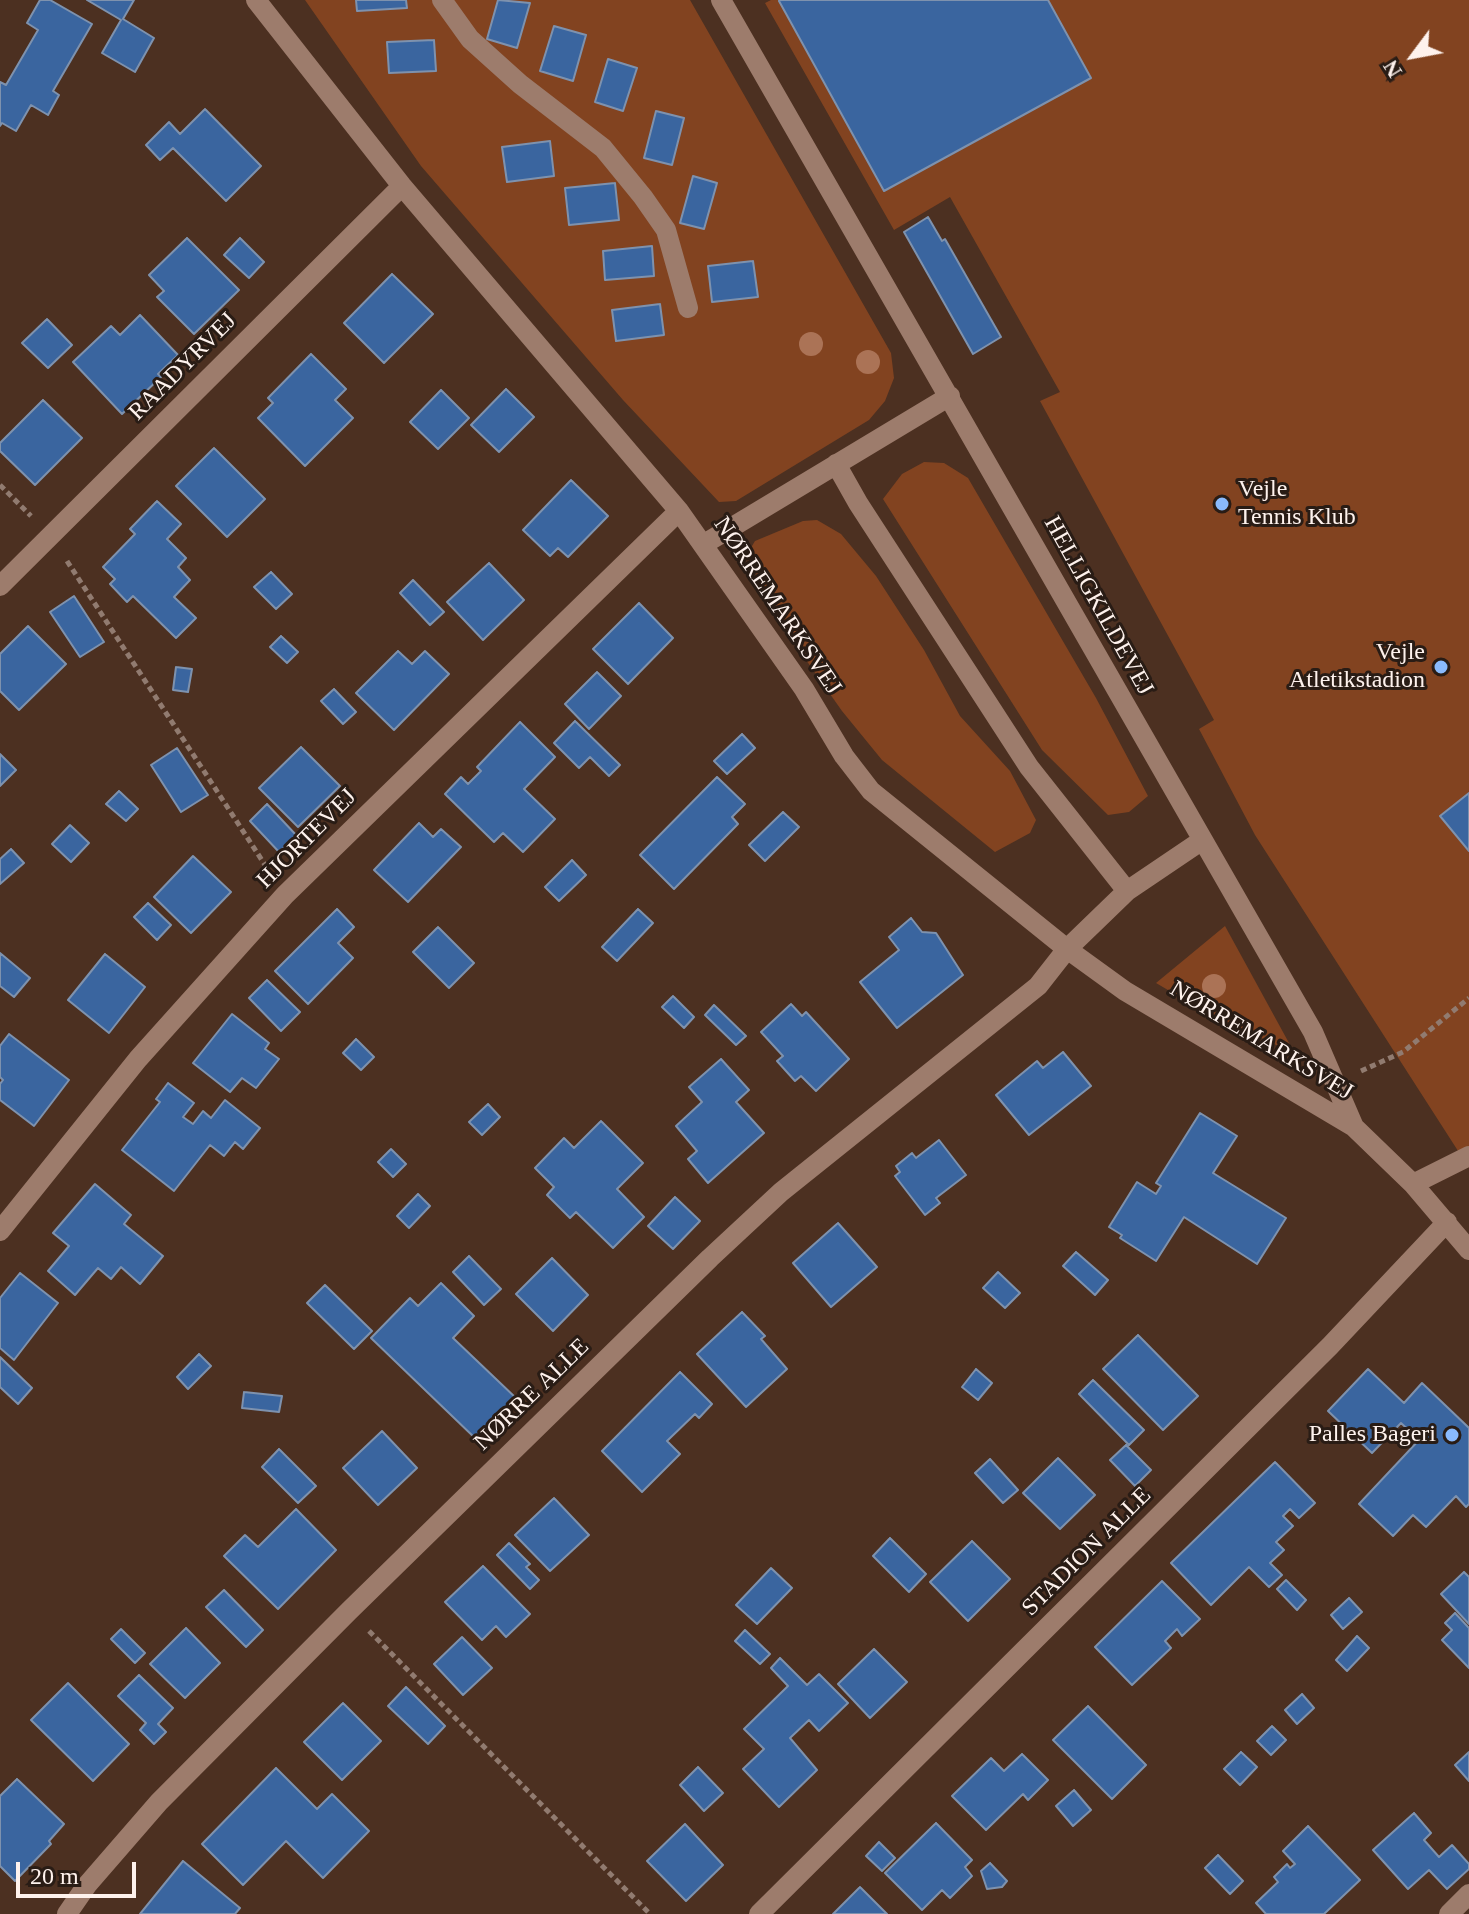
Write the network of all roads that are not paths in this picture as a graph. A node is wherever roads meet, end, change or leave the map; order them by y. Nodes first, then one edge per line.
1 (256, 0) edge
2 (442, 0) edge
3 (721, 0) edge
4 (402, 186) junction
5 (688, 308) dead end
6 (950, 396) junction
7 (836, 464) junction
8 (679, 511) junction
9 (704, 544) junction
10 (0, 586) edge
11 (1201, 841) junction
12 (1127, 891) junction
13 (1067, 949) junction
14 (1354, 1127) junction
15 (1469, 1156) edge
16 (1413, 1184) junction
17 (1447, 1222) junction
18 (0, 1231) edge
19 (1469, 1250) edge
20 (1469, 1894) edge
21 (67, 1914) edge
22 (759, 1914) edge
23 (1449, 1914) edge

1 - 4 street, NØRREMARKSVEJ
2 - 5 street
3 - 6 street, HELLIGKILDEVEJ
4 - 8 street, NØRREMARKSVEJ
4 - 10 street, RAADYRVEJ
6 - 7 street
6 - 11 street, HELLIGKILDEVEJ
7 - 9 street
7 - 12 street
8 - 9 street, NØRREMARKSVEJ
8 - 18 street, HJORTEVEJ
9 - 13 street, NØRREMARKSVEJ
11 - 12 street
11 - 14 street, HELLIGKILDEVEJ
12 - 13 street
13 - 14 street, NØRREMARKSVEJ
13 - 21 street, NØRRE ALLE
14 - 16 street
15 - 16 street
16 - 17 street
17 - 19 street
17 - 22 street, STADION ALLE
20 - 23 street

